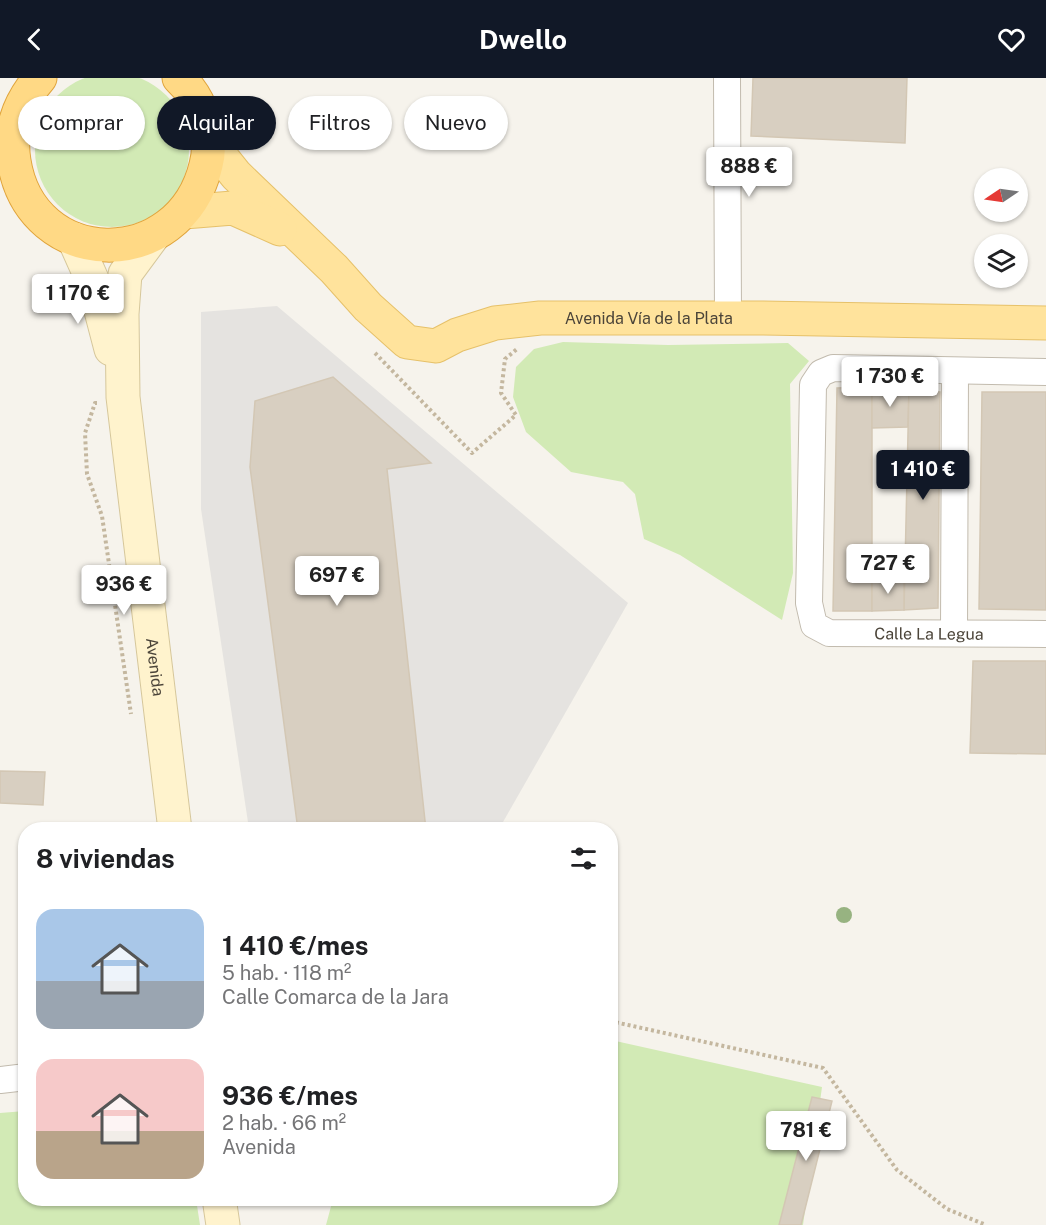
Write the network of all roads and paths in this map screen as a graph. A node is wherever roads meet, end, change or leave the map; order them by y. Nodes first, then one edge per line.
1 (179, 78) edge
2 (727, 78) edge
3 (35, 84) edge
4 (203, 91) edge
5 (0, 107) edge
6 (208, 150) edge
7 (216, 150) edge
8 (8, 175) edge
9 (184, 212) junction
10 (153, 236) junction
11 (300, 238) junction
12 (74, 239) junction
13 (728, 318) junction
14 (1046, 323) edge
15 (956, 371) junction
16 (1046, 372) edge
17 (109, 400) junction
18 (954, 633) junction
19 (1046, 634) edge
20 (132, 722) dead end
21 (174, 822) edge
22 (618, 1023) edge
23 (18, 1078) edge
24 (0, 1080) edge
25 (220, 1206) edge
26 (223, 1225) edge
27 (986, 1225) edge

1 - 4 highway
2 - 13 street
3 - 5 highway
3 - 8 highway
6 - 9 highway
7 - 11 main road, Avenida Vía de la Plata
8 - 12 highway
9 - 10 highway
9 - 11 main road, Avenida Vía de la Plata
10 - 12 highway
10 - 17 main road, Avenida
11 - 13 main road, Avenida Vía de la Plata
12 - 17 main road, Avenida
13 - 14 main road, Avenida Vía de la Plata
15 - 16 street
15 - 18 street
15 - 18 street, Calle La Legua
17 - 20 path
17 - 21 main road, Avenida
18 - 19 street, Calle La Legua
22 - 27 path
23 - 24 street
25 - 26 main road

